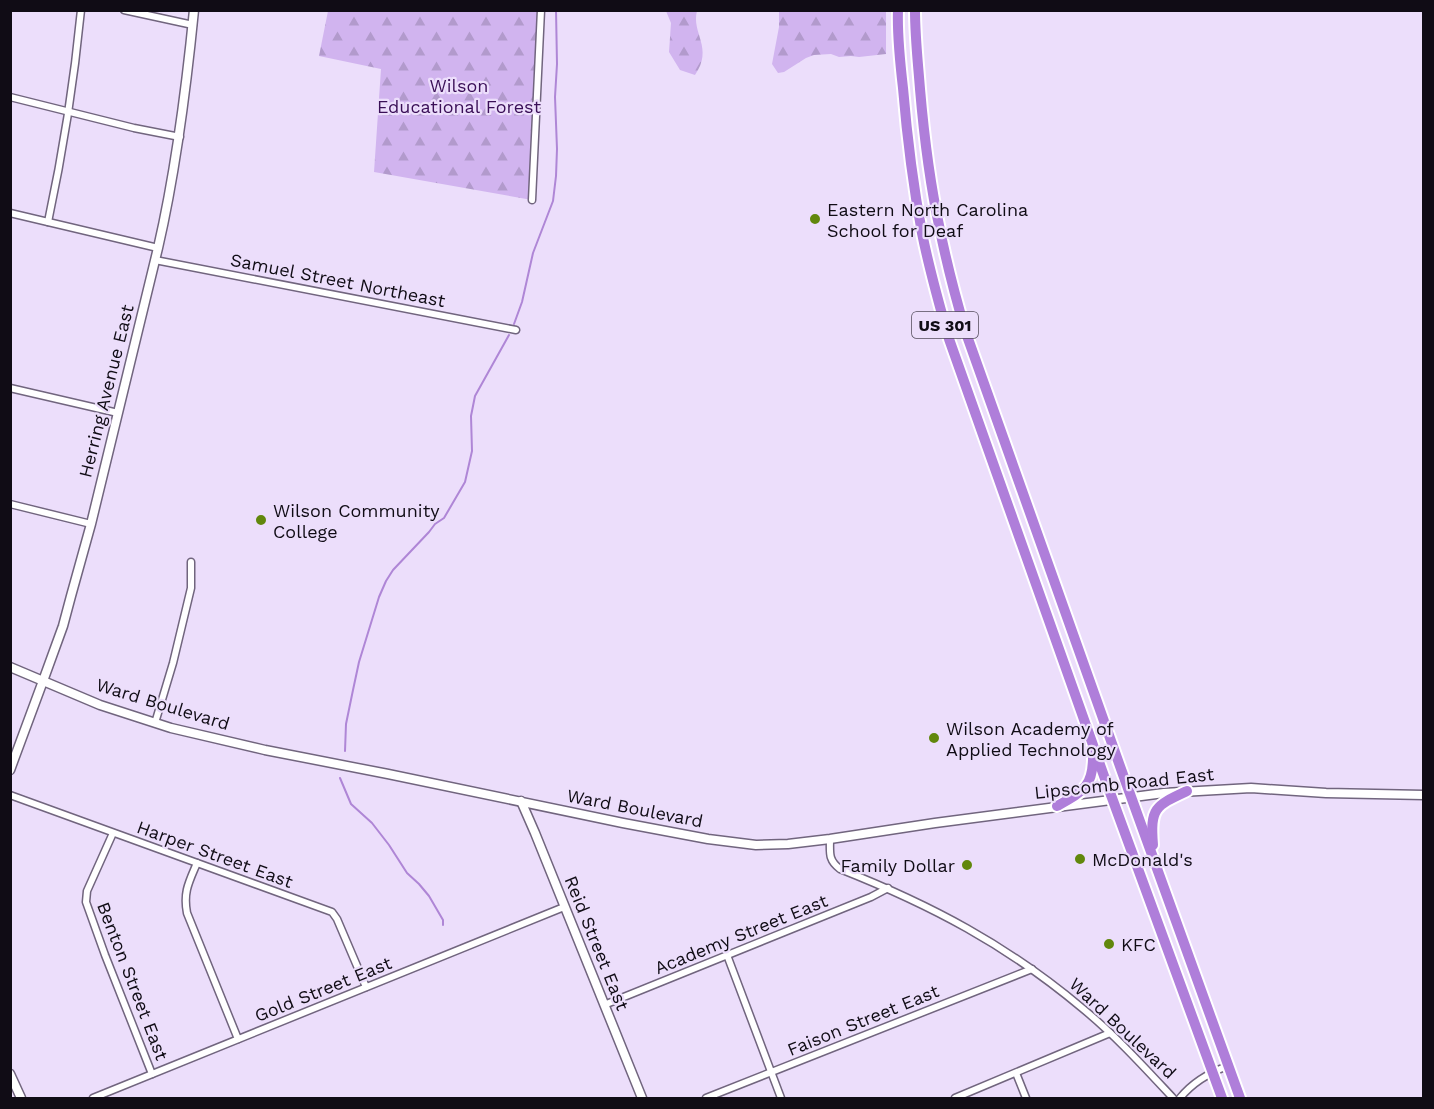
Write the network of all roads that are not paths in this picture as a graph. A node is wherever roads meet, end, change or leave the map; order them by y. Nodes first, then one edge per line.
1 (81, 10) edge
2 (124, 10) edge
3 (194, 10) edge
4 (541, 10) edge
5 (898, 10) edge
6 (915, 10) edge
7 (193, 25) junction
8 (10, 97) edge
9 (69, 111) junction
10 (180, 137) junction
11 (531, 200) dead end
12 (10, 213) edge
13 (48, 222) junction
14 (158, 248) junction
15 (155, 260) junction
16 (516, 330) dead end
17 (10, 388) edge
18 (118, 413) junction
19 (10, 504) edge
20 (90, 524) junction
21 (191, 562) dead end
22 (10, 667) edge
23 (44, 681) junction
24 (155, 723) junction
25 (1093, 744) junction
26 (10, 770) edge
27 (1187, 791) junction
28 (10, 795) edge
29 (1424, 795) edge
30 (1131, 796) junction
31 (1113, 798) junction
32 (521, 801) junction
33 (1057, 806) junction
34 (113, 832) junction
35 (830, 839) junction
36 (1154, 860) junction
37 (197, 863) junction
38 (888, 888) junction
39 (564, 907) junction
40 (727, 955) junction
41 (1032, 969) junction
42 (366, 987) junction
43 (604, 1005) junction
44 (1110, 1033) junction
45 (238, 1039) junction
46 (1228, 1066) junction
47 (1212, 1072) junction
48 (771, 1073) junction
49 (1016, 1073) junction
50 (10, 1074) edge
51 (152, 1074) junction
52 (21, 1098) edge
53 (93, 1098) edge
54 (642, 1098) edge
55 (706, 1098) edge
56 (781, 1098) edge
57 (955, 1098) edge
58 (1026, 1098) edge
59 (1173, 1098) edge
60 (1180, 1098) edge
61 (1222, 1098) edge
62 (1240, 1098) edge

1 - 9 street
2 - 7 street
3 - 7 main road, Herring Avenue East
4 - 11 street
5 - 25 highway, US 301
6 - 30 highway, US 301
7 - 10 main road, Herring Avenue East
8 - 9 street
9 - 10 street
9 - 13 street
10 - 14 main road, Herring Avenue East
12 - 13 street
13 - 14 street
14 - 15 main road, Herring Avenue East
15 - 16 street, Samuel Street Northeast
15 - 18 main road, Herring Avenue East
17 - 18 street
18 - 20 main road, Herring Avenue East
19 - 20 street
20 - 23 main road, Herring Avenue East
21 - 24 street
22 - 23 main road, Ward Boulevard
23 - 24 main road, Ward Boulevard
23 - 26 main road, Herring Avenue East
24 - 32 main road, Ward Boulevard
25 - 31 highway, US 301
25 - 33 highway
27 - 29 main road, Lipscomb Road East
27 - 30 main road, Lipscomb Road East
27 - 36 highway
28 - 34 street, Harper Street East
30 - 31 main road, Lipscomb Road East
30 - 36 highway, US 301
31 - 33 main road, Lipscomb Road East
31 - 47 highway, US 301
32 - 35 main road, Ward Boulevard
32 - 39 main road, Reid Street East
33 - 35 main road, Lipscomb Road East
34 - 37 street, Harper Street East
34 - 51 street, Benton Street East
35 - 38 street, Ward Boulevard
36 - 46 highway, US 301
37 - 42 street, Harper Street East
37 - 45 street
38 - 40 street, Academy Street East
38 - 41 street, Ward Boulevard
39 - 42 street, Gold Street East
39 - 43 main road, Reid Street East
40 - 43 street, Academy Street East
40 - 48 street
41 - 44 street, Ward Boulevard
41 - 48 street, Faison Street East
42 - 45 street, Gold Street East
43 - 54 main road, Reid Street East
44 - 49 street
44 - 59 street, Ward Boulevard
45 - 51 street, Gold Street East
46 - 47 street
46 - 62 highway, US 301
47 - 60 street
47 - 61 highway, US 301
48 - 55 street, Faison Street East
48 - 56 street
49 - 57 street
49 - 58 street
50 - 52 main road
51 - 53 street, Gold Street East

